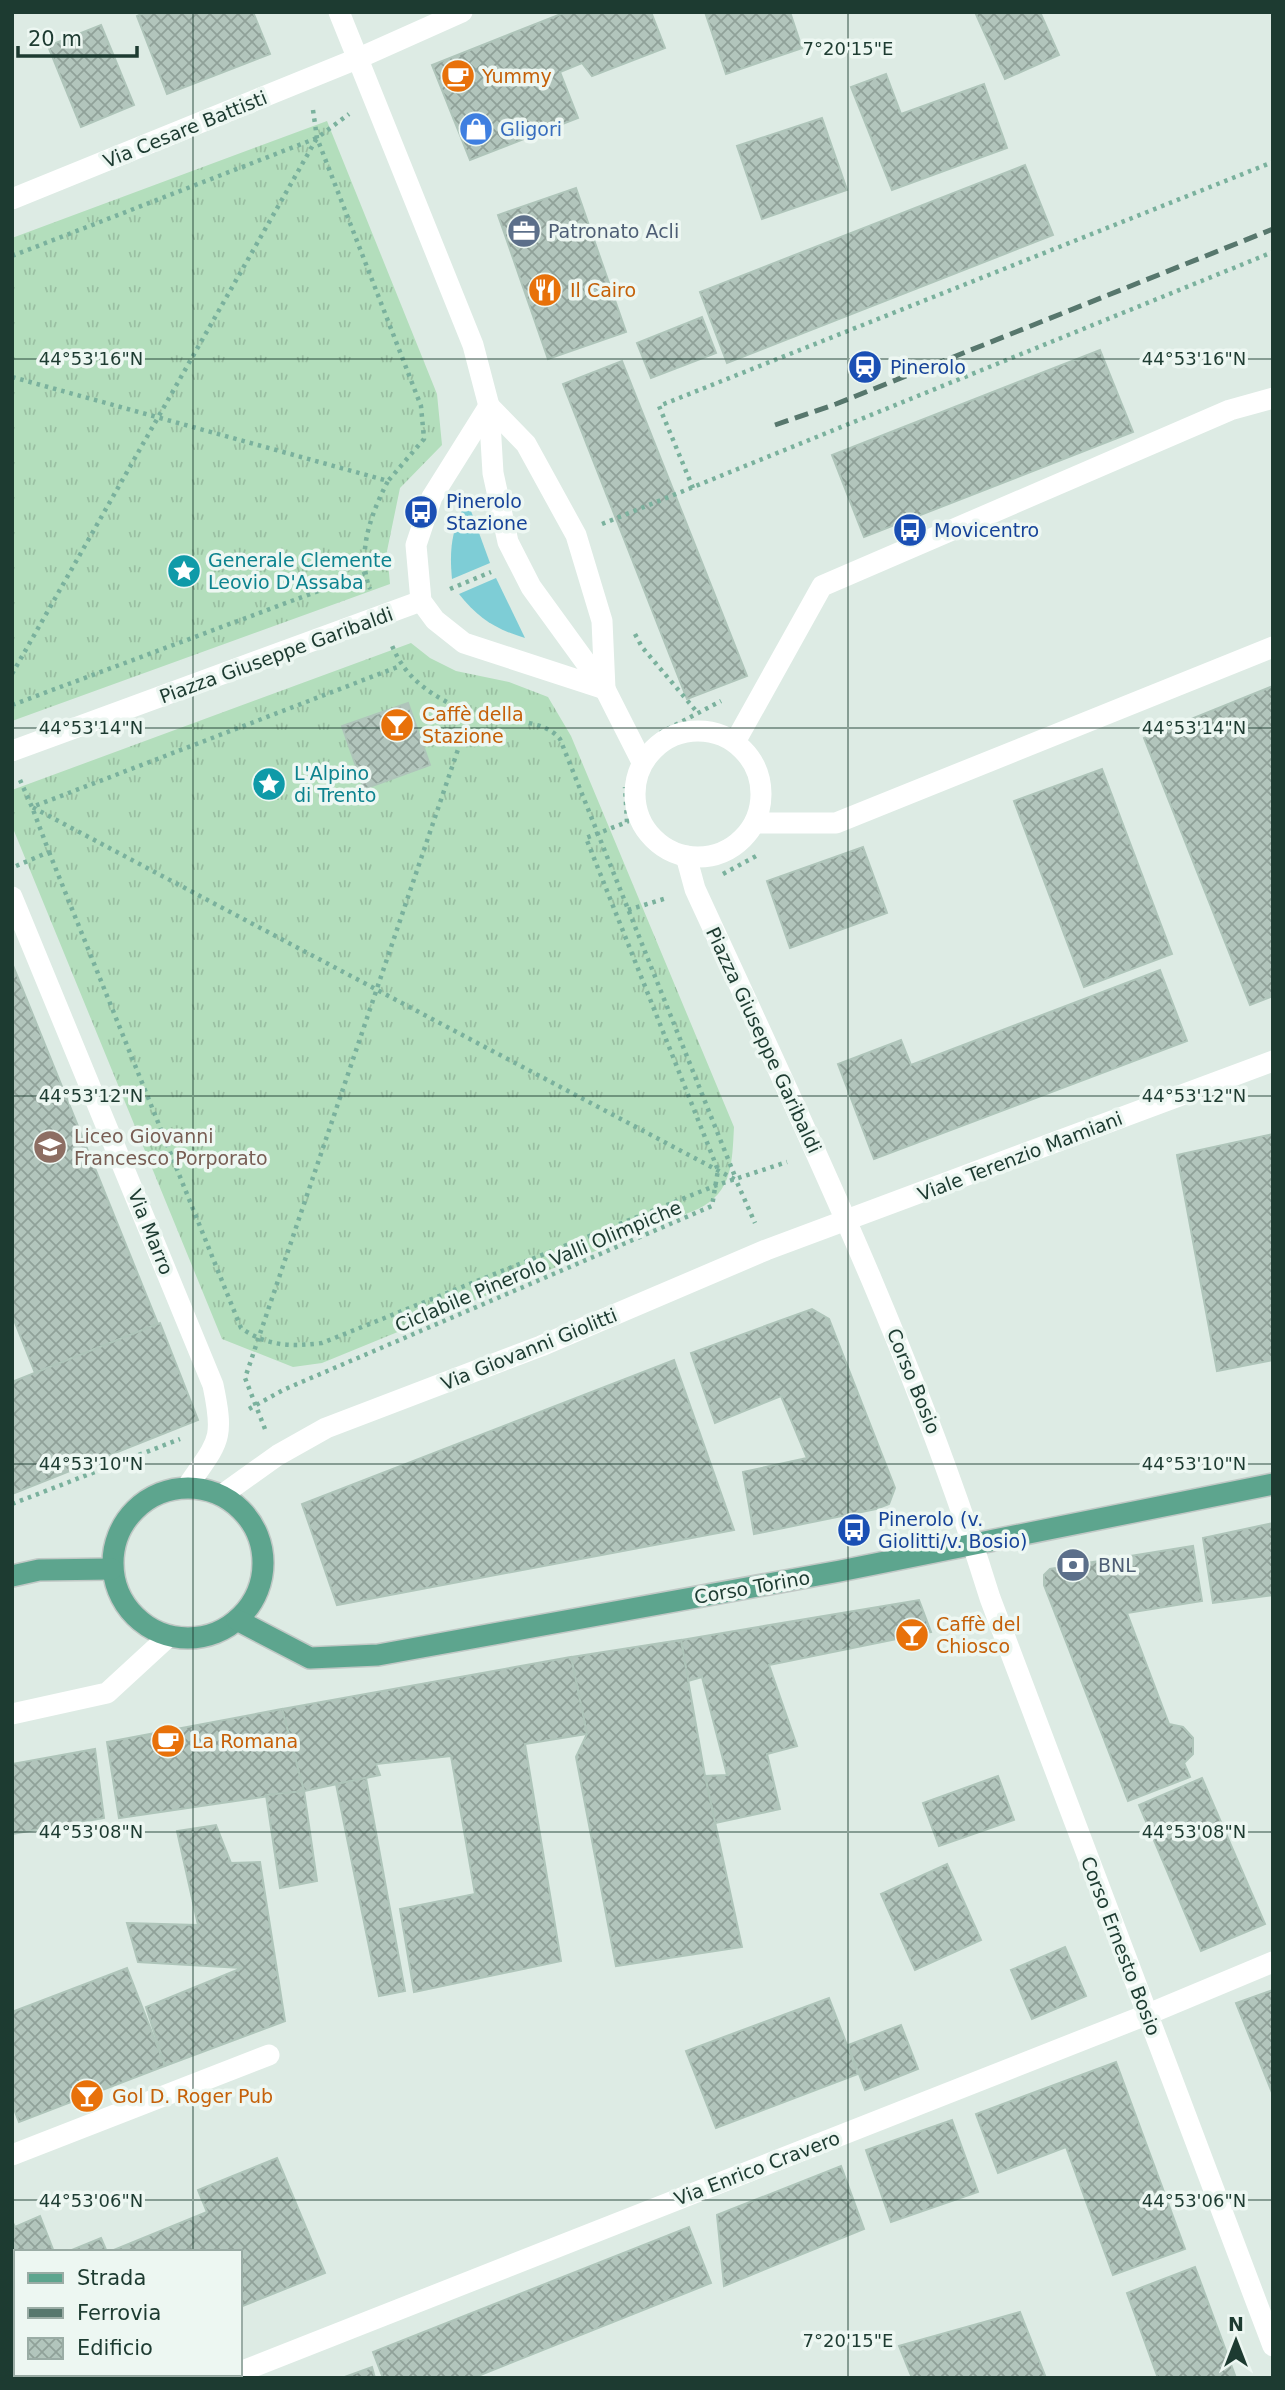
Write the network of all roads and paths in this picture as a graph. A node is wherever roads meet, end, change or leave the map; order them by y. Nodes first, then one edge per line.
1 (340, 12) edge
2 (462, 12) edge
3 (359, 58) junction
4 (317, 138) junction
5 (1273, 162) edge
6 (12, 200) edge
7 (1273, 251) edge
8 (12, 256) edge
9 (12, 377) edge
10 (1273, 398) edge
11 (489, 406) junction
12 (160, 418) junction
13 (388, 481) junction
14 (693, 488) junction
15 (576, 535) junction
16 (421, 601) junction
17 (381, 616) junction
18 (1273, 647) edge
19 (400, 666) junction
20 (12, 674) edge
21 (605, 689) junction
22 (12, 705) edge
23 (470, 714) junction
24 (735, 742) junction
25 (14, 761) edge
26 (642, 762) junction
27 (32, 807) junction
28 (755, 823) junction
29 (586, 838) dead end
30 (49, 852) junction
31 (687, 856) junction
32 (12, 868) edge
33 (695, 889) junction
34 (12, 897) edge
35 (628, 910) junction
36 (376, 989) junction
37 (1273, 1061) edge
38 (816, 1152) junction
39 (718, 1170) junction
40 (736, 1180) junction
41 (717, 1185) junction
42 (847, 1222) junction
43 (766, 1250) junction
44 (259, 1340) junction
45 (256, 1405) junction
46 (221, 1423) junction
47 (278, 1455) junction
48 (1273, 1484) edge
49 (187, 1487) junction
50 (222, 1495) junction
51 (12, 1504) edge
52 (973, 1544) junction
53 (112, 1569) junction
54 (12, 1576) edge
55 (237, 1620) junction
56 (169, 1636) junction
57 (12, 1714) edge
58 (1273, 1962) edge
59 (1146, 2015) junction
60 (270, 2055) dead end
61 (12, 2155) edge
62 (1273, 2346) edge
63 (242, 2371) edge

1 - 3 street
2 - 3 street, Via Cesare Battisti
3 - 6 street, Via Cesare Battisti
3 - 11 street
4 - 8 path
4 - 12 path
4 - 13 path
5 - 14 path
7 - 14 path
9 - 12 path
10 - 24 street
11 - 15 street
11 - 16 street
11 - 21 street
12 - 13 path
12 - 20 path
13 - 22 path
14 - 15 path
15 - 21 street
16 - 17 street, Piazza Giuseppe Garibaldi
16 - 21 street
17 - 19 path
17 - 25 street, Piazza Giuseppe Garibaldi
18 - 28 street
19 - 23 path
19 - 27 path
21 - 26 street
23 - 35 path
23 - 36 path
24 - 26 street
24 - 28 street
25 - 27 path
26 - 31 street
27 - 30 path
27 - 36 path
28 - 31 street
29 - 39 path, Ciclabile Pinerolo Valli Olimpiche
30 - 32 path
30 - 44 path
31 - 33 street, Piazza Giuseppe Garibaldi
33 - 35 path
33 - 38 street, Piazza Giuseppe Garibaldi
34 - 46 street, Via Marro
35 - 40 path
36 - 39 path
36 - 44 path
37 - 42 street, Viale Terenzio Mamiani
38 - 40 path
38 - 42 street, Piazza Giuseppe Garibaldi
39 - 40 path
39 - 41 path, Ciclabile Pinerolo Valli Olimpiche
40 - 41 path
40 - 43 path
41 - 44 path
41 - 45 path, Ciclabile Pinerolo Valli Olimpiche
42 - 43 street, Via Giovanni Giolitti
42 - 52 street, Corso Bosio
43 - 47 street, Via Giovanni Giolitti
44 - 45 path
45 - 46 path, Ciclabile Pinerolo Valli Olimpiche
45 - 47 path
46 - 49 street
46 - 51 path, Ciclabile Pinerolo Valli Olimpiche
47 - 50 street, Via Giovanni Giolitti
48 - 52 main road, Corso Torino
49 - 50 main road
49 - 53 main road
50 - 55 main road
52 - 55 main road, Corso Torino
52 - 59 street, Corso Ernesto Bosio
53 - 54 main road
53 - 56 main road
55 - 56 main road
56 - 57 street
58 - 59 street, Via Enrico Cravero
59 - 62 street, Corso Ernesto Bosio
59 - 63 street, Via Enrico Cravero
60 - 61 street

